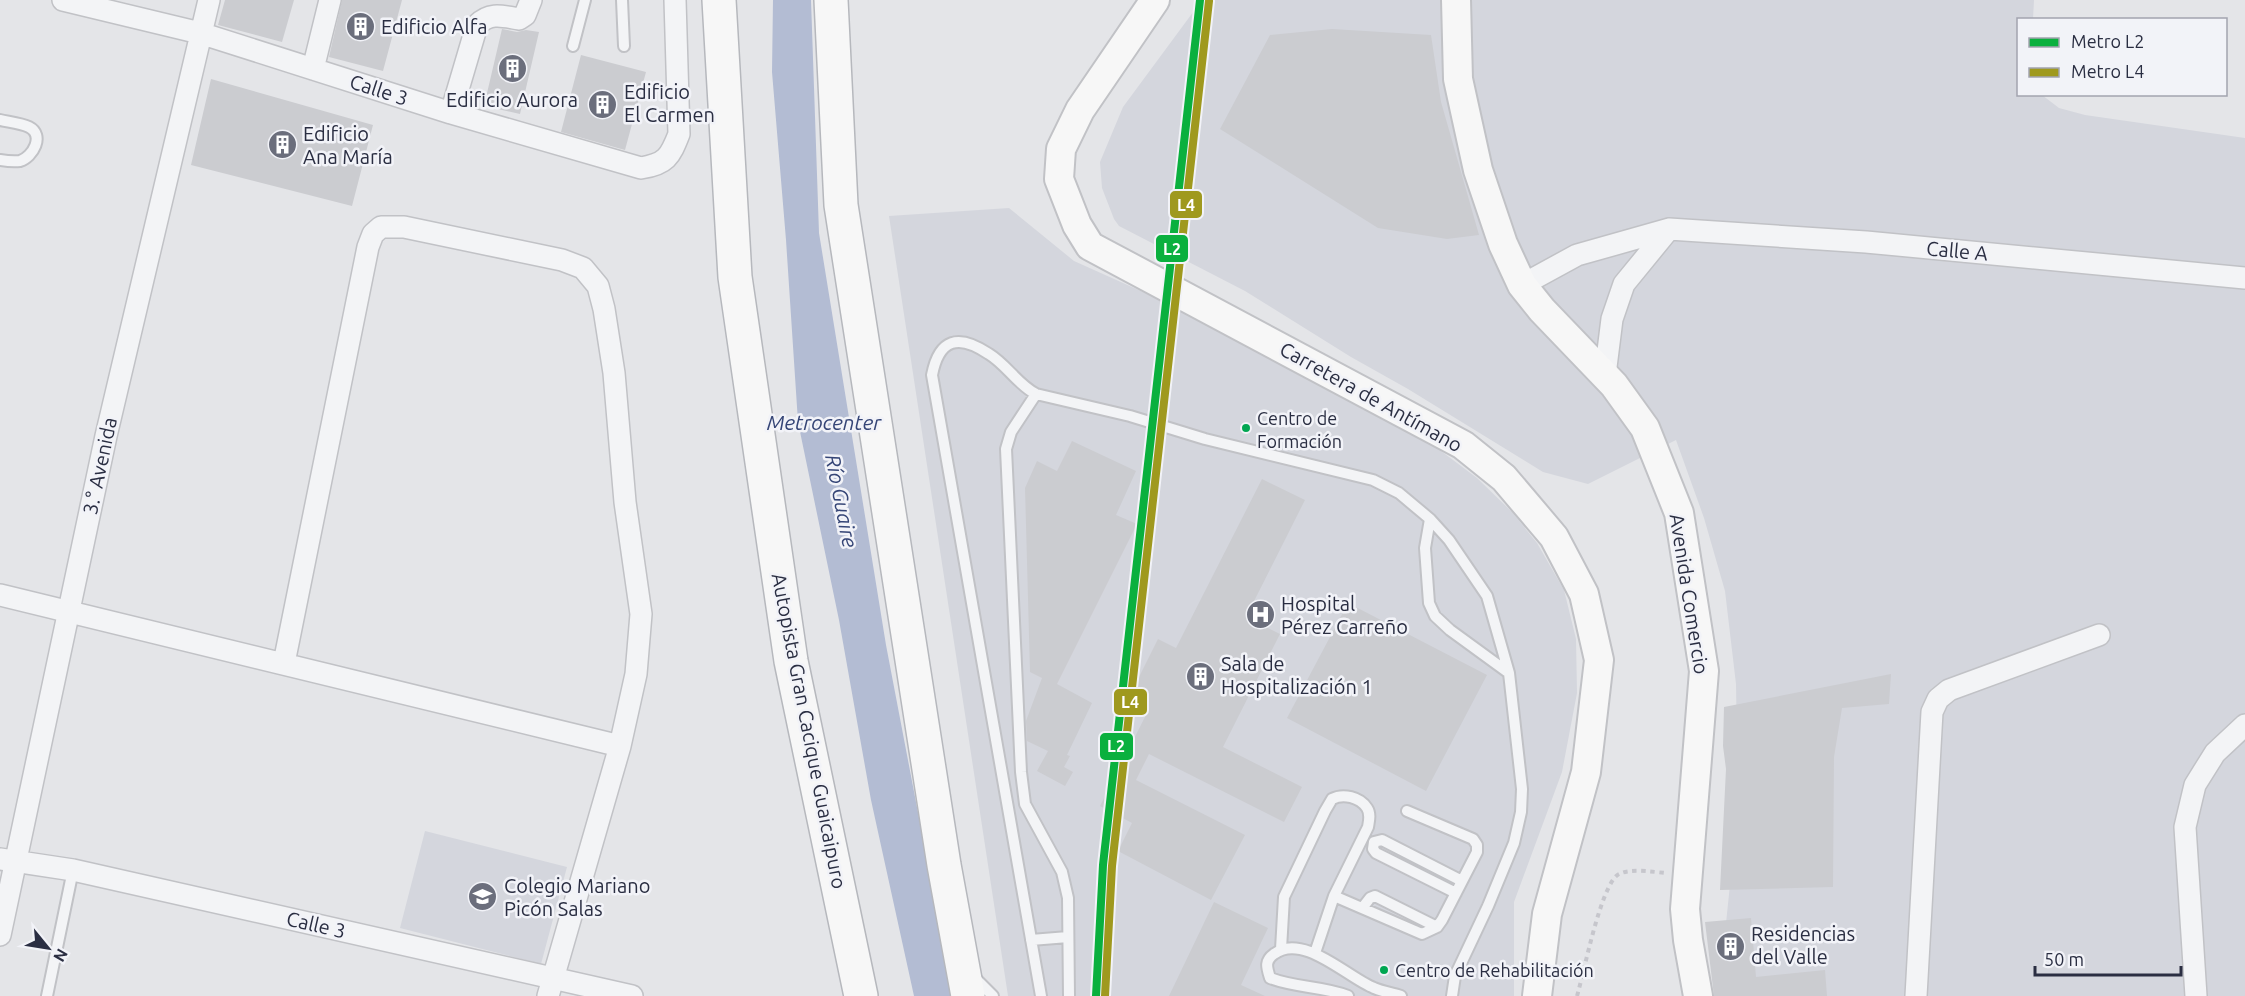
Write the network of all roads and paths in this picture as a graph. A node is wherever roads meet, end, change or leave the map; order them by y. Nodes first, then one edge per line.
1 (63, 0) edge
2 (209, 0) edge
3 (330, 0) edge
4 (531, 0) edge
5 (585, 0) edge
6 (622, 0) edge
7 (675, 0) edge
8 (719, 0) edge
9 (831, 0) edge
10 (1155, 0) edge
11 (1456, 0) edge
12 (200, 33) junction
13 (573, 46) dead end
14 (624, 46) dead end
15 (313, 69) junction
16 (451, 113) junction
17 (0, 120) edge
18 (0, 160) edge
19 (1669, 229) junction
20 (2245, 278) edge
21 (1522, 285) junction
22 (1605, 375) junction
23 (1036, 394) junction
24 (1430, 519) junction
25 (0, 595) edge
26 (68, 612) junction
27 (2099, 635) dead end
28 (284, 663) junction
29 (1509, 673) junction
30 (2245, 725) edge
31 (620, 746) junction
32 (1407, 811) dead end
33 (8, 861) edge
34 (74, 870) junction
35 (1688, 874) junction
36 (1462, 880) junction
37 (1456, 893) junction
38 (1334, 896) junction
39 (0, 935) edge
40 (1068, 937) junction
41 (1031, 940) junction
42 (1281, 949) junction
43 (1315, 953) junction
44 (966, 982) edge
45 (551, 987) edge
46 (47, 996) edge
47 (632, 996) edge
48 (861, 996) edge
49 (993, 996) edge
50 (1041, 996) edge
51 (1069, 996) edge
52 (1348, 996) edge
53 (1401, 996) edge
54 (1452, 996) edge
55 (1537, 996) edge
56 (1577, 996) edge
57 (1698, 996) edge
58 (1916, 996) edge
59 (2196, 996) edge

1 - 12 street, Calle 3
2 - 12 street, 3.° Avenida
3 - 15 street
4 - 16 street
5 - 13 lane
6 - 14 lane
7 - 16 street, Calle 3
8 - 48 highway, Autopista Gran Cacique Guaicaipuro
9 - 44 highway
10 - 55 main road, Carretera de Antímano
11 - 21 main road, Avenida Comercio
12 - 15 street, Calle 3
12 - 26 street, 3.° Avenida
15 - 16 street, Calle 3
17 - 18 lane
19 - 20 street, Calle A
19 - 21 street, Calle A
19 - 22 street
21 - 22 main road, Avenida Comercio
22 - 35 main road, Avenida Comercio
23 - 24 lane
23 - 40 lane
23 - 41 lane
24 - 29 lane
24 - 29 lane
25 - 26 street
26 - 28 street
26 - 33 street, 3.° Avenida
27 - 58 street
28 - 31 street
28 - 31 street
29 - 54 lane
30 - 59 street
31 - 45 street
32 - 36 lane
33 - 34 street, Calle 3
33 - 39 street, 3.° Avenida
34 - 45 street, Calle 3
34 - 46 lane
35 - 56 path
35 - 57 main road, Avenida Comercio
36 - 37 lane
36 - 37 lane
37 - 38 lane
38 - 42 lane
38 - 43 lane
40 - 41 lane
40 - 51 lane
41 - 50 lane
42 - 43 lane
42 - 52 lane
43 - 53 lane
44 - 49 lane
45 - 47 street, Calle 3

